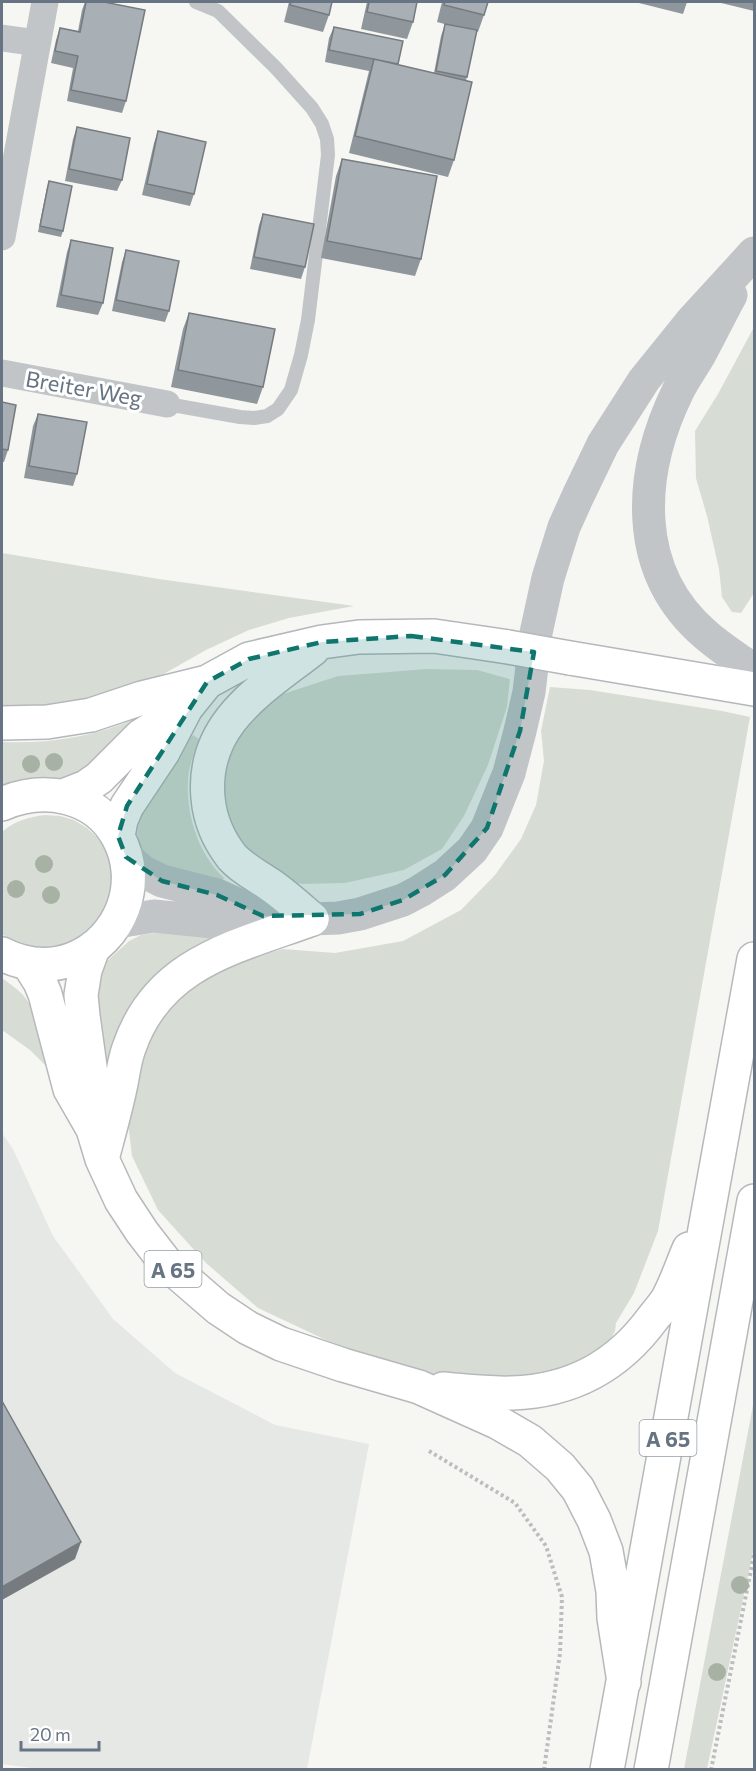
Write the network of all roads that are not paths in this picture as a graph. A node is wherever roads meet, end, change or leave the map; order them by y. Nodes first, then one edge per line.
1 (45, 2) edge
2 (196, 2) edge
3 (2, 38) edge
4 (37, 43) junction
5 (2, 237) edge
6 (751, 257) edge
7 (2, 373) edge
8 (167, 404) joint
9 (322, 642) junction
10 (748, 677) edge
11 (207, 682) junction
12 (186, 708) junction
13 (2, 723) edge
14 (63, 796) junction
15 (6, 799) edge
16 (122, 846) junction
17 (263, 916) junction
18 (312, 919) junction
19 (117, 922) junction
20 (93, 948) junction
21 (15, 958) edge
22 (754, 959) edge
23 (93, 1129) junction
24 (102, 1160) junction
25 (711, 1194) junction
26 (754, 1201) edge
27 (754, 1306) edge
28 (726, 1356) junction
29 (419, 1387) junction
30 (624, 1682) junction
31 (607, 1770) edge
32 (651, 1770) edge

1 - 4 street
2 - 8 lane
3 - 4 street
4 - 5 street
6 - 10 street
6 - 18 street
7 - 8 street, Breiter Weg
9 - 10 main road, bridge
9 - 11 main road
9 - 18 main road
11 - 12 main road
11 - 13 main road
12 - 14 main road
12 - 16 main road
14 - 15 main road
14 - 16 main road
16 - 17 street
16 - 19 main road
17 - 18 street
17 - 19 street
18 - 24 main road
19 - 20 main road
20 - 21 main road
20 - 23 main road
21 - 23 main road, A 65
22 - 25 main road, A 65
23 - 24 main road, A 65
24 - 29 main road, A 65
25 - 29 main road, A 65
25 - 30 main road, A 65
26 - 28 main road, A 65
27 - 28 main road
28 - 32 main road, A 65
29 - 30 main road, A 65
30 - 31 main road, A 65

